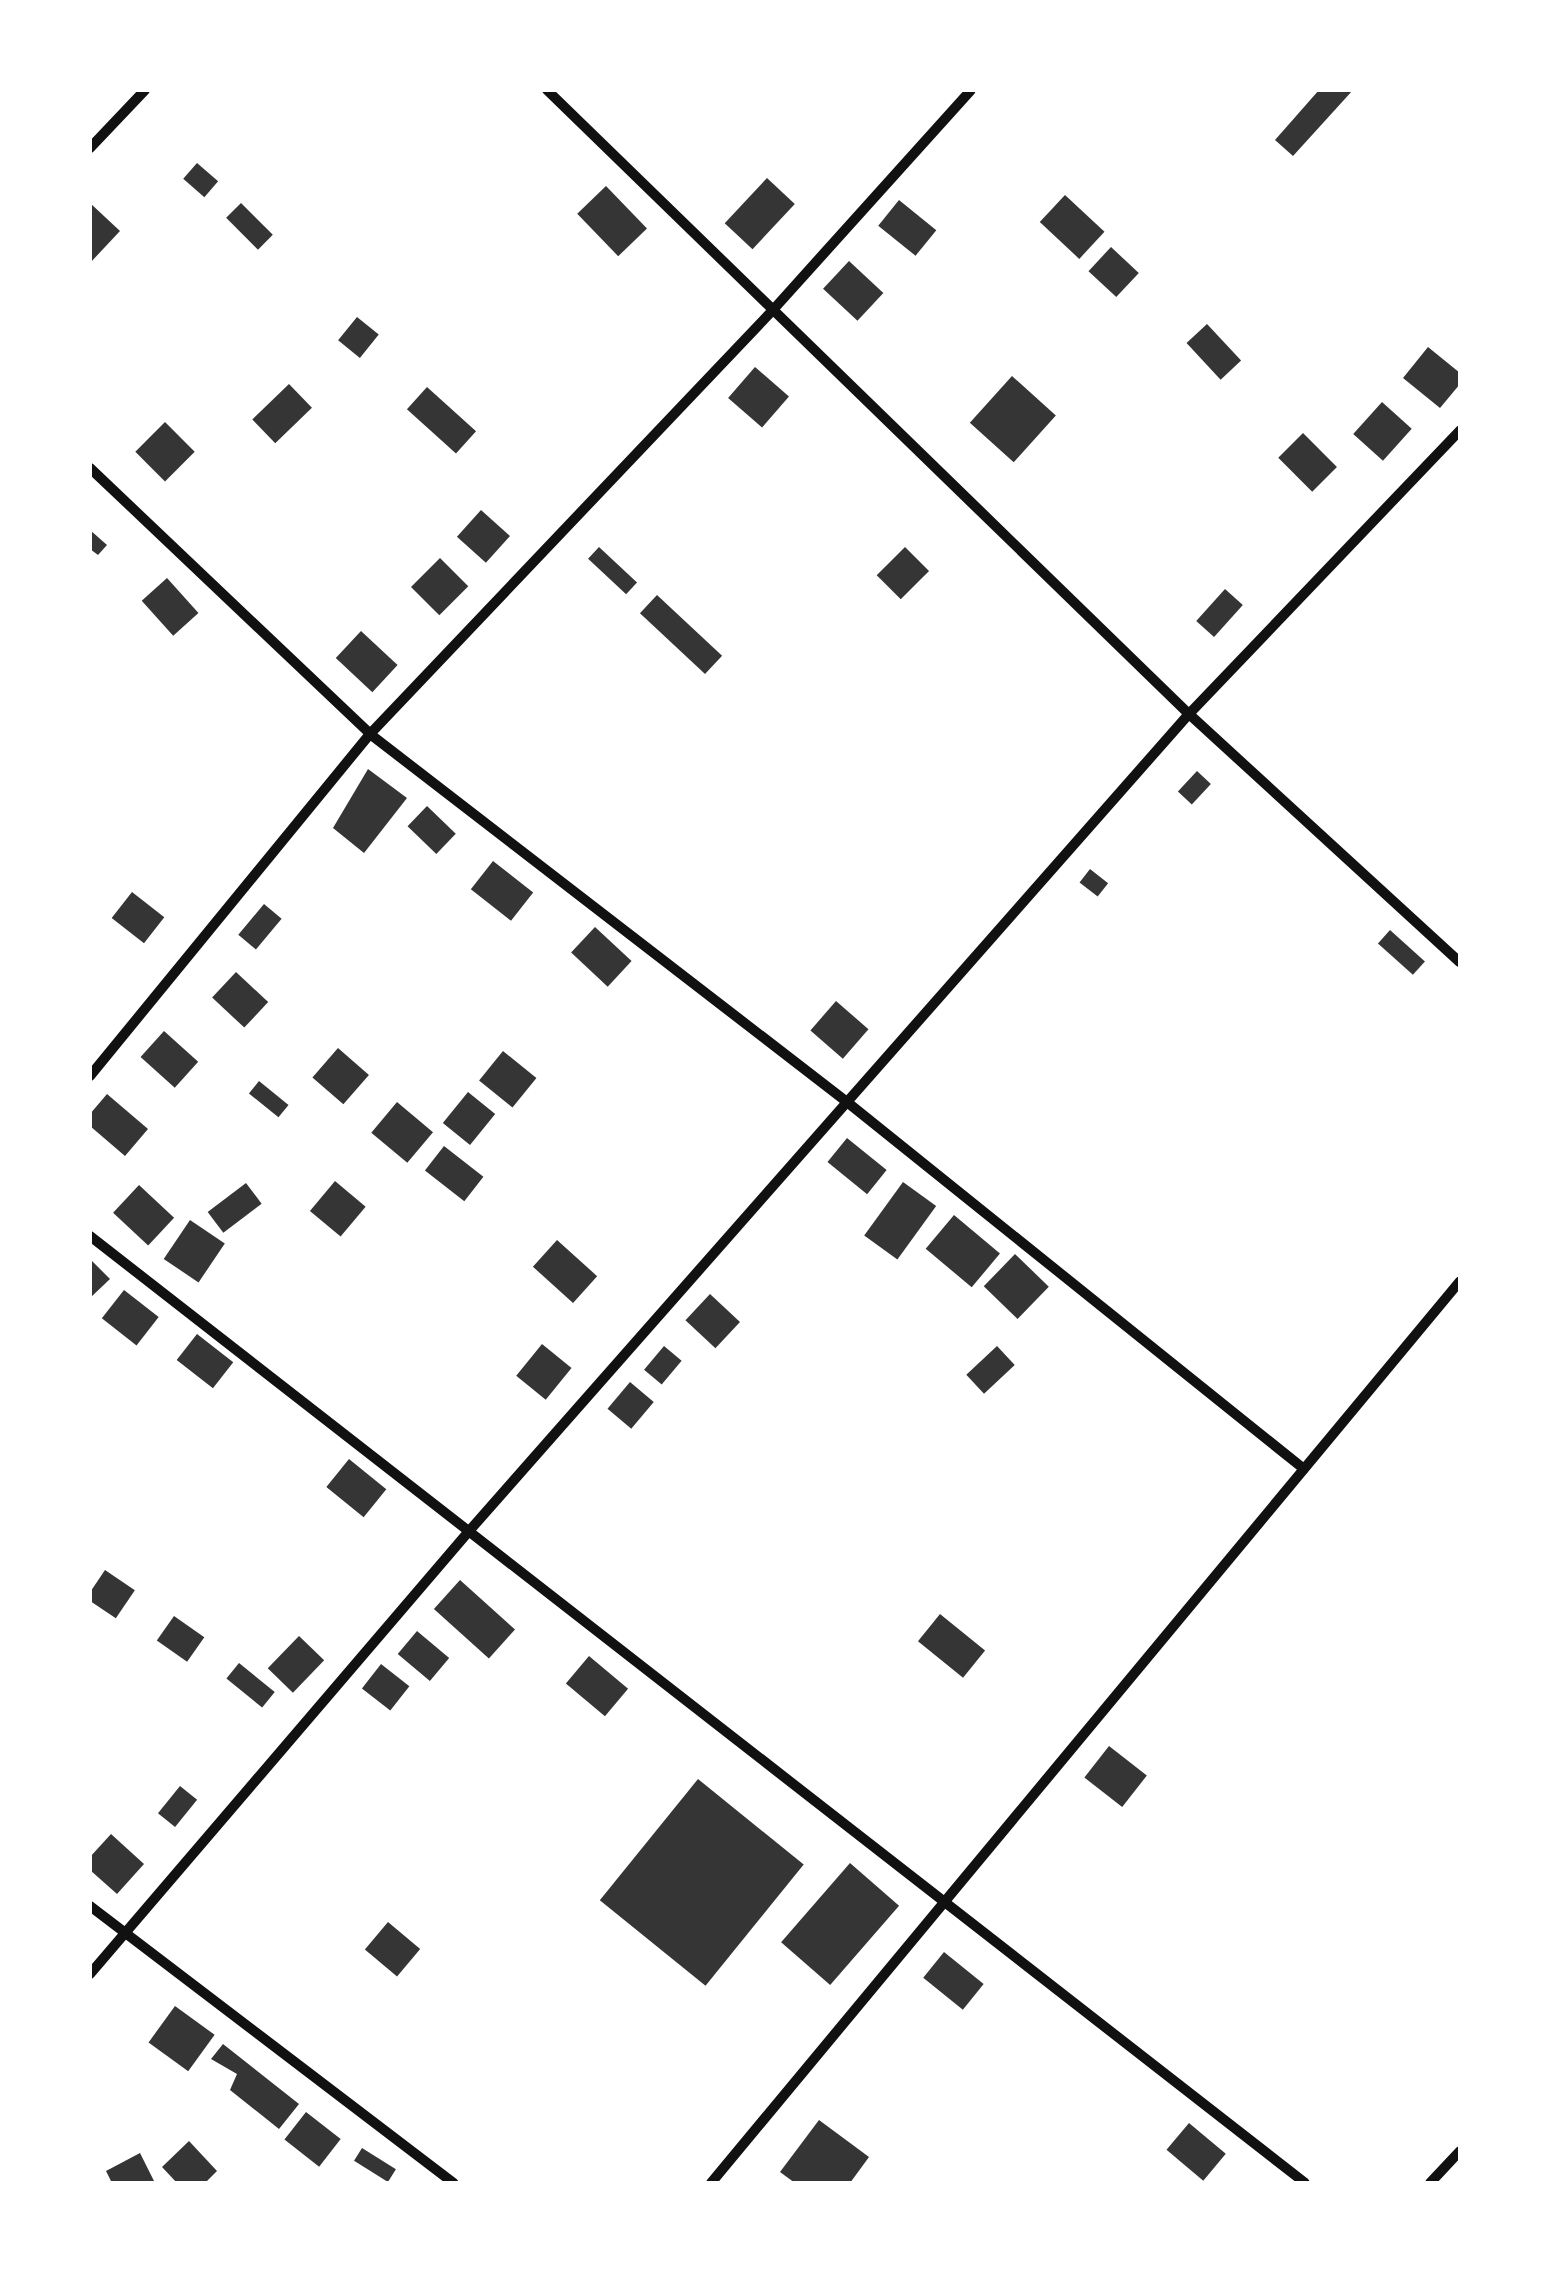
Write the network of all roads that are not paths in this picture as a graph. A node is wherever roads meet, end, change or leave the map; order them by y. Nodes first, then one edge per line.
1 (145, 90) edge
2 (547, 90) edge
3 (971, 90) edge
4 (90, 148) edge
5 (772, 311) junction
6 (1460, 430) edge
7 (90, 468) edge
8 (1189, 714) junction
9 (370, 734) junction
10 (1460, 962) edge
11 (90, 1076) edge
12 (847, 1102) junction
13 (90, 1236) edge
14 (1460, 1281) edge
15 (1304, 1469) junction
16 (470, 1530) junction
17 (946, 1900) junction
18 (90, 1906) edge
19 (125, 1930) junction
20 (90, 1974) edge
21 (1460, 2151) edge
22 (453, 2183) edge
23 (711, 2183) edge
24 (1305, 2183) edge
25 (1430, 2183) edge

1 - 4 street
2 - 5 street
3 - 5 street
5 - 8 street
5 - 9 street
6 - 8 street
7 - 9 street
8 - 10 street
8 - 12 street
9 - 11 street
9 - 12 street
12 - 15 street
12 - 16 street
13 - 16 street
14 - 15 street
15 - 17 street
16 - 17 street
16 - 19 street
17 - 23 street
17 - 24 street
18 - 19 street
19 - 20 street
19 - 22 street
21 - 25 street

